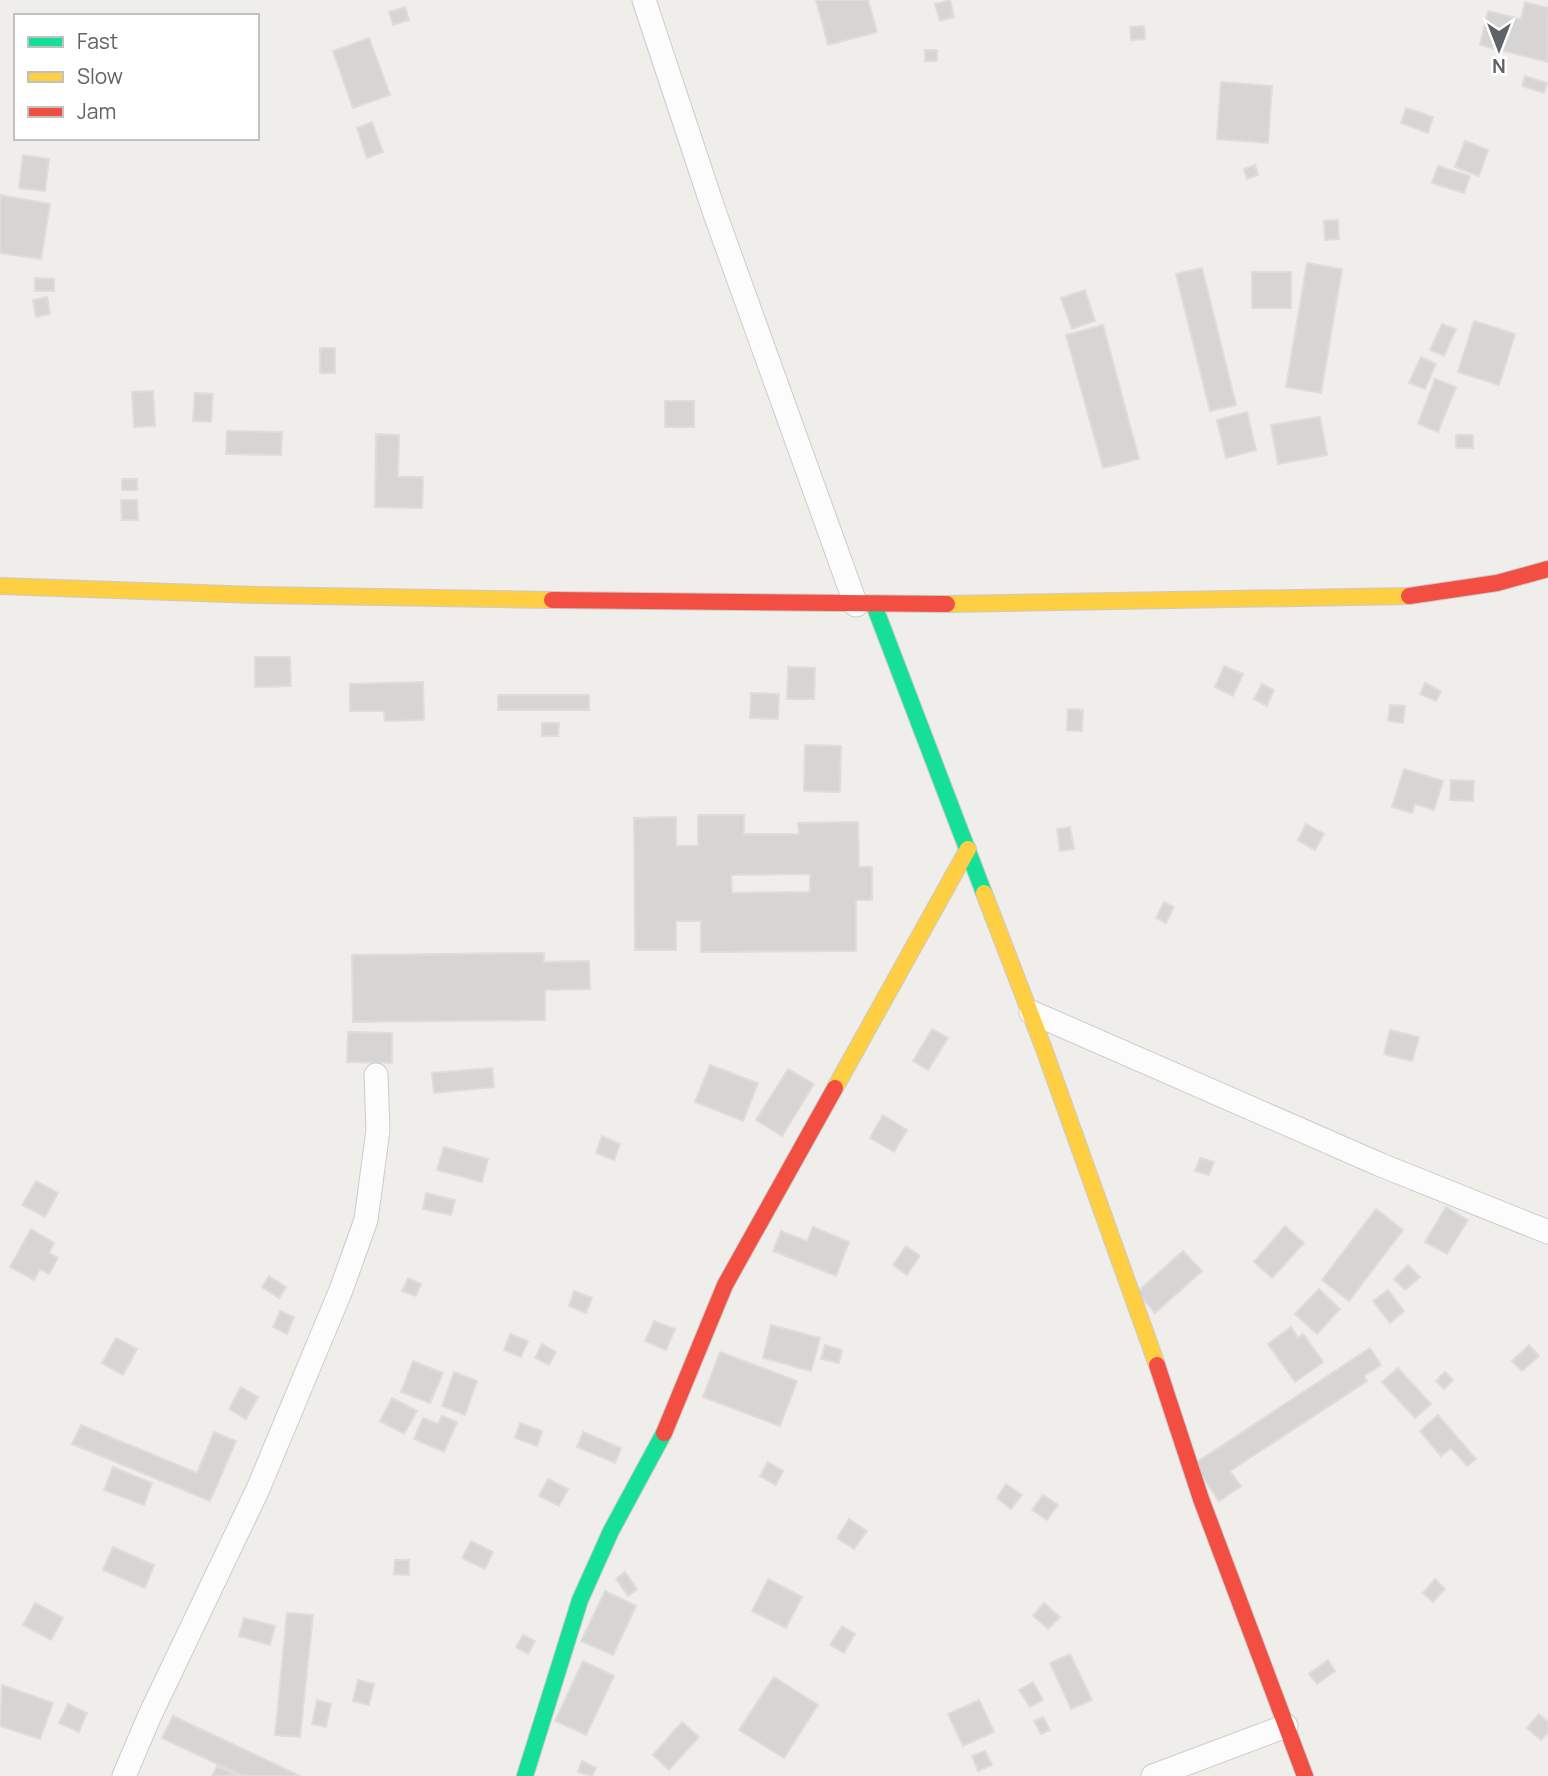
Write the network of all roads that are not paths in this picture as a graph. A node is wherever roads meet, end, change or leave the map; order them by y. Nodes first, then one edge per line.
1 (644, 0) edge
2 (1548, 569) edge
3 (0, 586) edge
4 (865, 605) junction
5 (968, 849) junction
6 (1031, 1013) junction
7 (376, 1075) dead end
8 (1548, 1233) edge
9 (1286, 1726) junction
10 (124, 1776) edge
11 (524, 1776) edge
12 (1153, 1776) edge
13 (1304, 1776) edge

1 - 4 street
2 - 4 street
3 - 4 street
4 - 5 street
5 - 6 street
5 - 11 street
6 - 8 street
6 - 9 street
7 - 10 street
9 - 12 street
9 - 13 street

